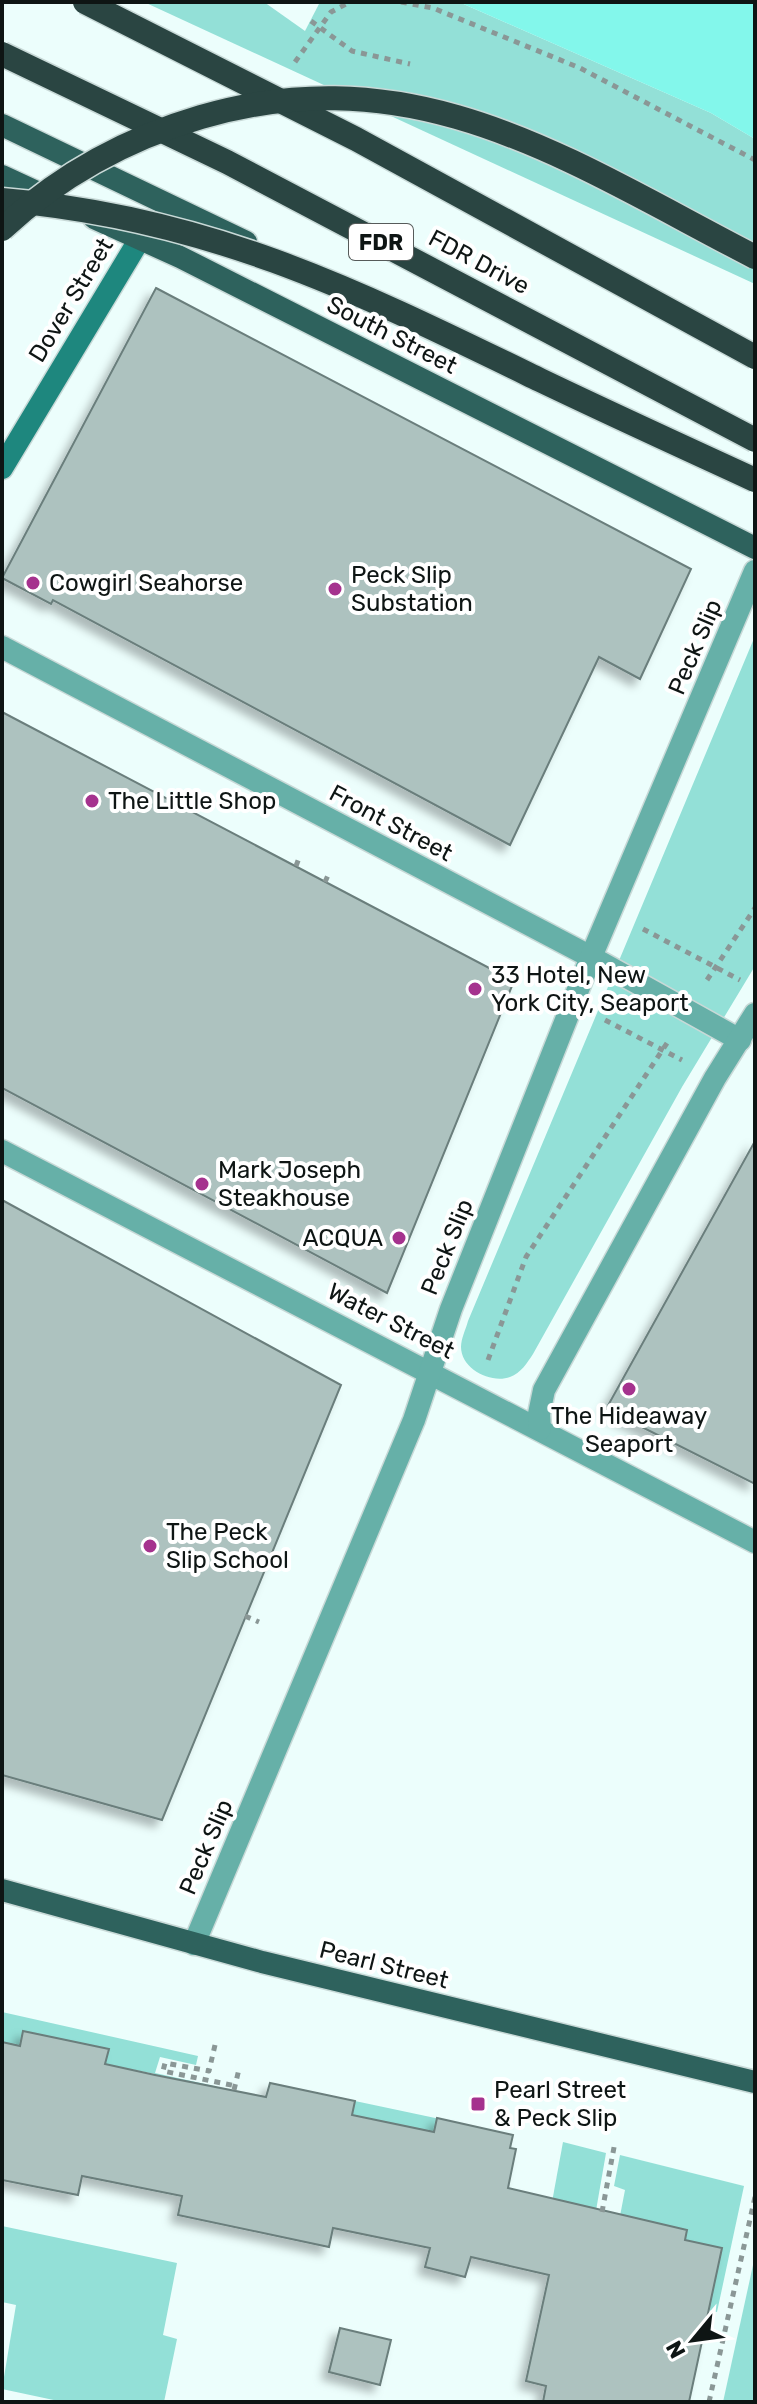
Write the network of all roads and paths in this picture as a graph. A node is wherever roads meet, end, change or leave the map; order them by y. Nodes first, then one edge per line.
1 (85, 2) edge
2 (401, 2) edge
3 (2, 54) edge
4 (2, 125) edge
5 (755, 160) edge
6 (2, 176) edge
7 (2, 200) edge
8 (163, 202) junction
9 (2, 229) edge
10 (139, 238) junction
11 (755, 257) edge
12 (755, 357) edge
13 (755, 440) edge
14 (2, 468) edge
15 (755, 480) edge
16 (755, 490) edge
17 (755, 548) edge
18 (755, 571) edge
19 (2, 647) edge
20 (299, 858) dead end
21 (296, 866) dead end
22 (329, 873) dead end
23 (325, 882) dead end
24 (755, 908) edge
25 (635, 925) dead end
26 (591, 957) junction
27 (715, 967) junction
28 (745, 982) dead end
29 (687, 1011) junction
30 (755, 1014) edge
31 (597, 1015) dead end
32 (747, 1044) edge
33 (662, 1050) junction
34 (693, 1066) dead end
35 (2, 1151) edge
36 (488, 1360) dead end
37 (429, 1370) junction
38 (540, 1429) junction
39 (755, 1542) edge
40 (245, 1616) dead end
41 (259, 1622) dead end
42 (2, 1890) edge
43 (194, 1944) junction
44 (215, 2045) dead end
45 (239, 2069) dead end
46 (755, 2082) edge
47 (615, 2142) dead end
48 (755, 2197) edge
49 (602, 2212) dead end
50 (709, 2402) edge

1 - 12 highway, FDR Drive, bridge
2 - 5 path
3 - 13 highway, FDR Drive / FDR, bridge
4 - 8 main road, South Street
6 - 10 main road, South Street
7 - 15 highway, bridge
8 - 10 main road, Dover Street
8 - 16 main road, South Street
9 - 11 highway, bridge
10 - 14 main road, Dover Street
10 - 17 main road, South Street
18 - 26 street, Peck Slip
19 - 26 street, Front Street
20 - 21 path
22 - 23 path
24 - 27 path
25 - 27 path
26 - 29 street, Front Street
26 - 37 street, Peck Slip
27 - 28 path
27 - 29 path
29 - 32 street, Front Street
29 - 33 path
30 - 32 street
31 - 33 path
32 - 38 street
33 - 34 path
33 - 36 path
35 - 37 street, Water Street
37 - 38 street, Water Street
37 - 43 street, Peck Slip
38 - 39 street, Water Street
40 - 41 path
42 - 43 main road, Pearl Street
43 - 46 main road, Pearl Street
44 - 45 path
47 - 49 path
48 - 50 path

